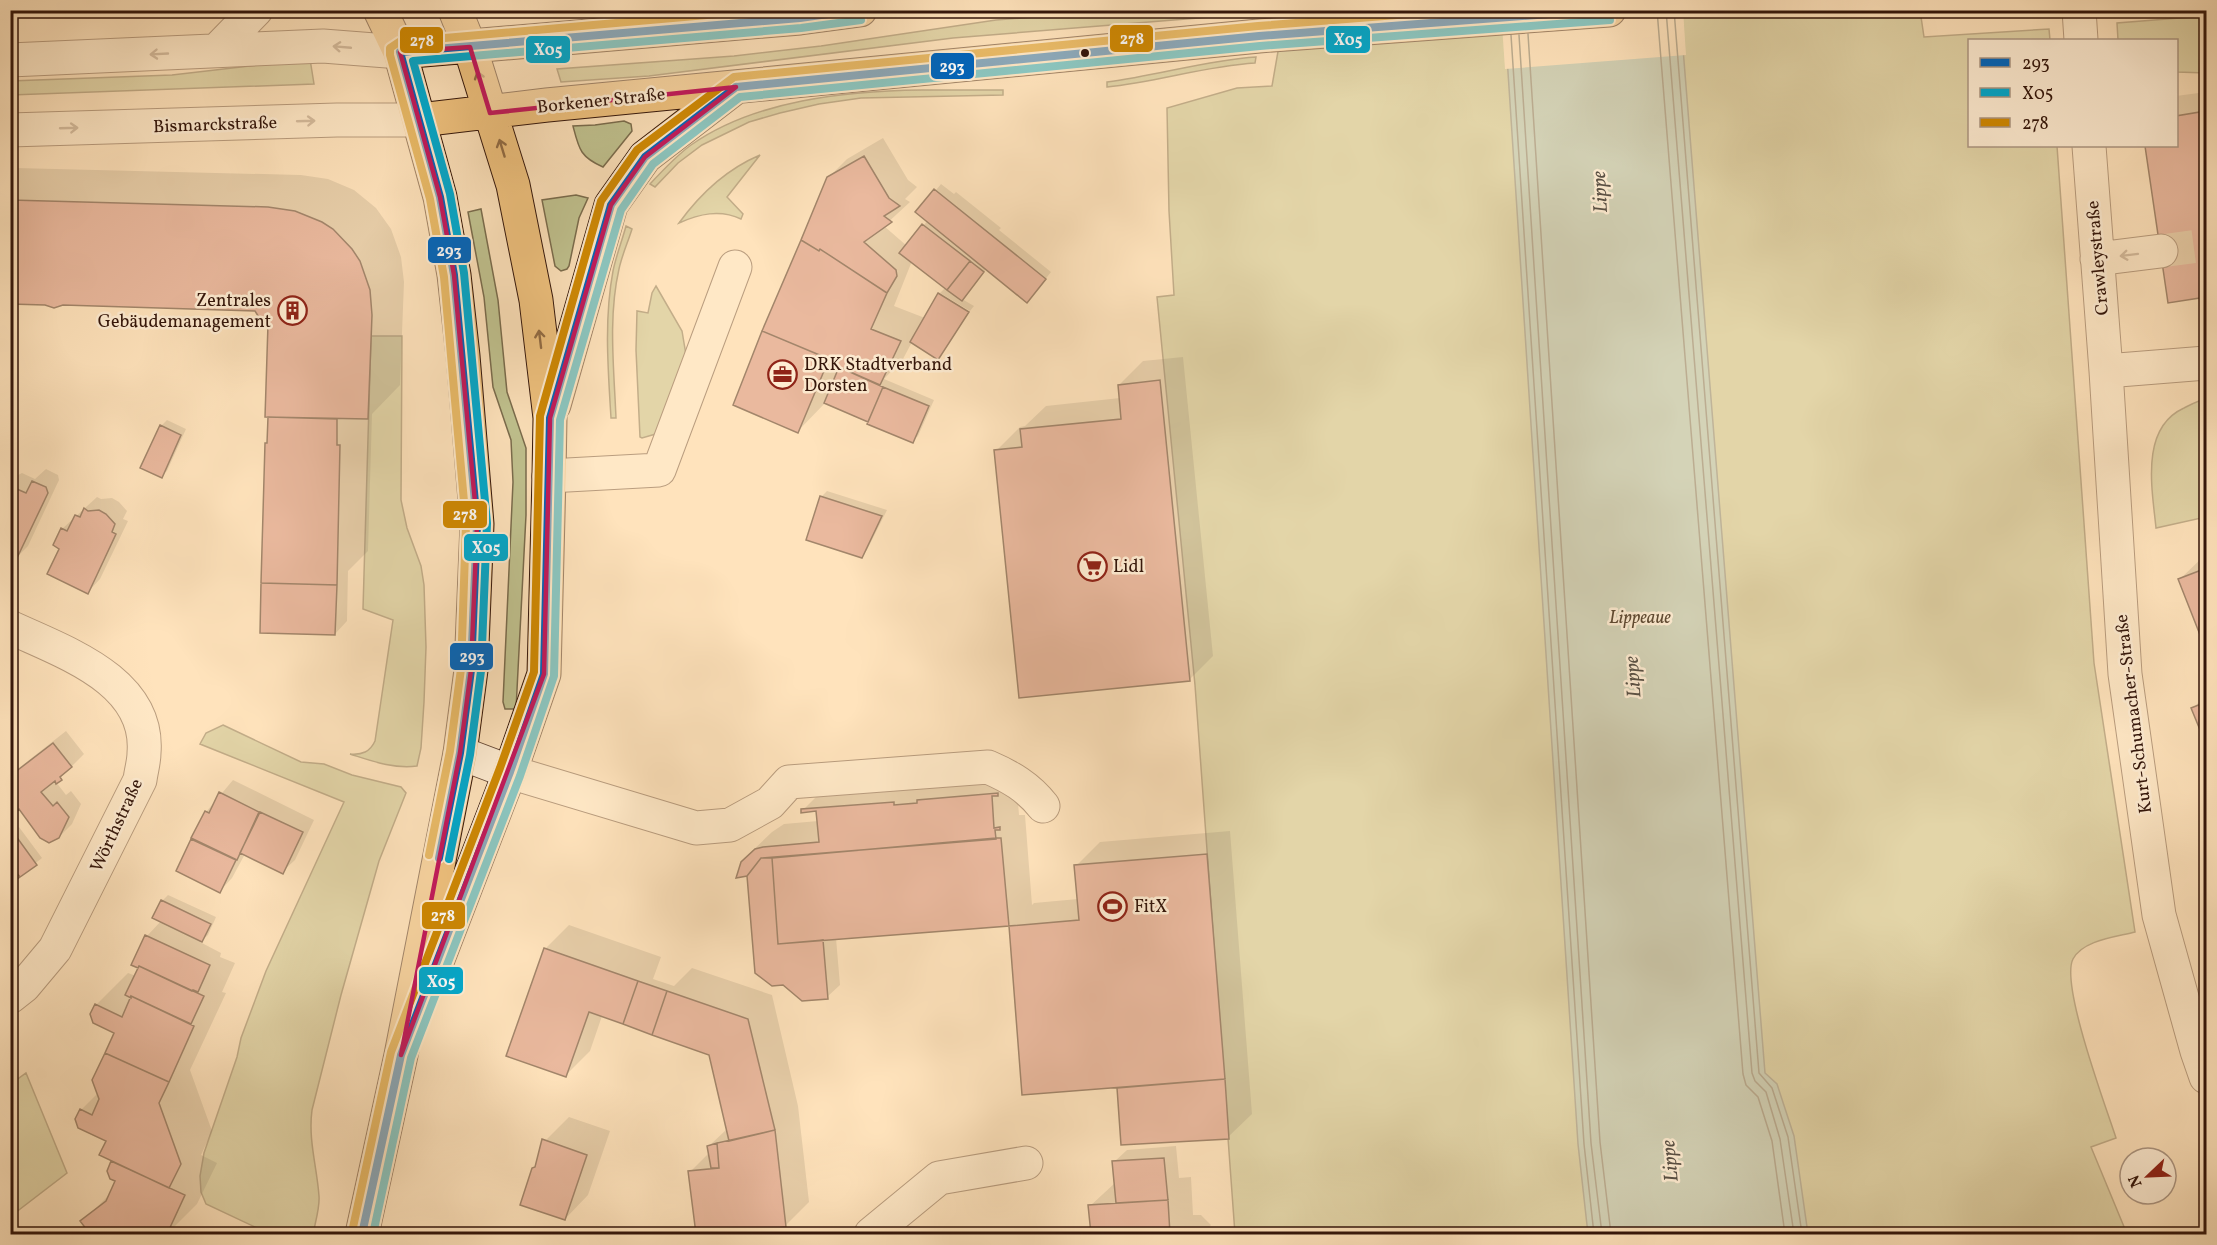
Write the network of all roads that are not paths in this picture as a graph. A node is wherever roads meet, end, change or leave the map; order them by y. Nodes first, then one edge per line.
1 (256, 10) edge
2 (380, 10) edge
3 (455, 10) edge
4 (860, 10) edge
5 (1609, 10) edge
6 (2079, 10) edge
7 (2081, 39) edge
8 (470, 47) junction
9 (217, 50) junction
10 (400, 52) junction
11 (10, 60) edge
12 (736, 87) junction
13 (490, 113) junction
14 (420, 120) junction
15 (10, 130) edge
16 (2089, 147) edge
17 (2160, 251) tunnel mouth
18 (2097, 259) junction
19 (735, 267) dead end
20 (2206, 363) edge
21 (2106, 371) junction
22 (550, 418) junction
23 (549, 476) junction
24 (10, 627) edge
25 (460, 753) junction
26 (510, 772) junction
27 (1043, 807) dead end
28 (10, 997) edge
29 (401, 1054) junction
30 (2206, 1077) edge
31 (1026, 1163) dead end
32 (362, 1234) edge
33 (871, 1234) edge

1 - 9 street
2 - 10 main road
3 - 8 main road
4 - 8 main road
5 - 12 main road, Borkener Straße
6 - 7 street
8 - 10 main road
13 -> 8 main road
10 -> 9 street
9 -> 11 street
10 - 14 main road
12 - 13 main road, Borkener Straße
12 - 22 main road
13 - 14 main road, Borkener Straße
22 -> 13 main road
15 -> 14 street, Bismarckstraße
14 - 25 main road
16 - 18 street, Crawleystraße
17 -> 18 street
18 - 21 street, Crawleystraße
19 - 23 street
20 - 21 street
21 - 30 street, Kurt-Schumacher-Straße
22 - 23 main road
23 - 26 main road
24 - 28 street, Wörthstraße
25 - 26 street
25 - 29 main road
26 - 27 street
26 - 29 main road
29 - 32 main road
31 - 33 street

